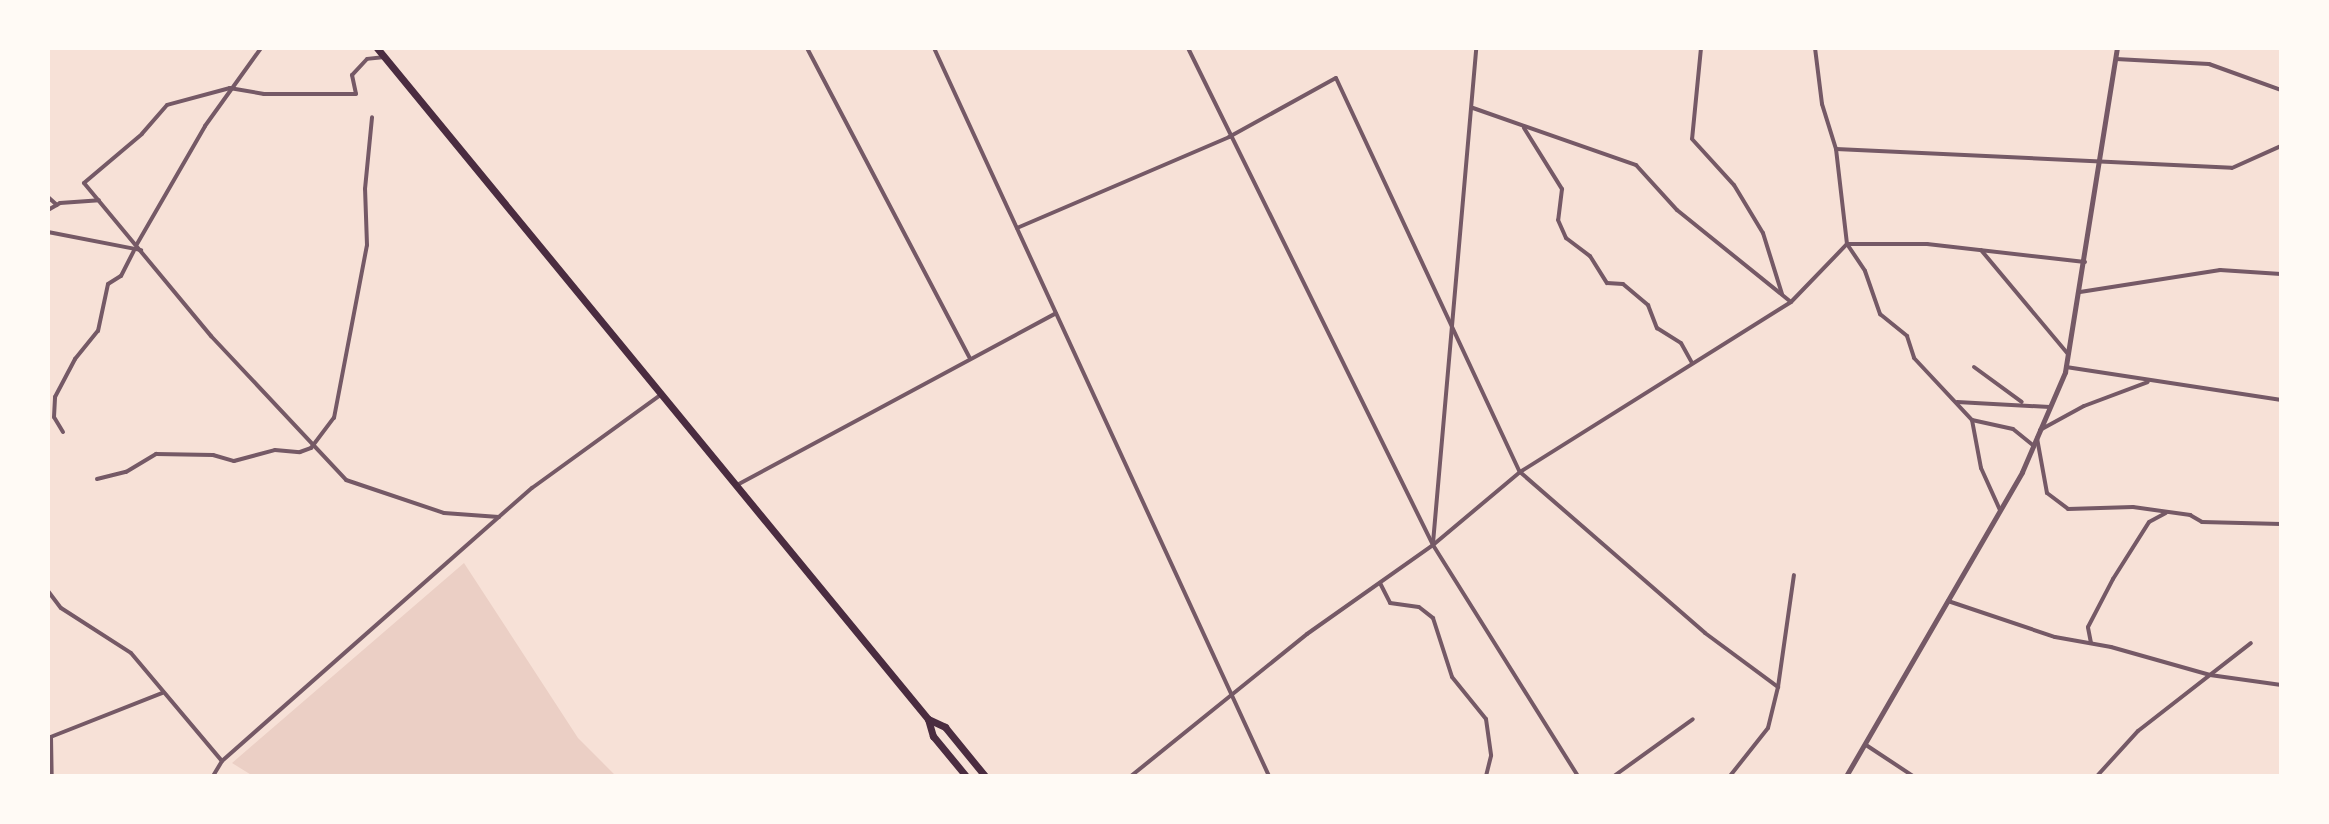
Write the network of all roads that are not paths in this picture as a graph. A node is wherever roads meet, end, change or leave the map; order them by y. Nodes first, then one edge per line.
1 (261, 48) edge
2 (377, 48) edge
3 (807, 48) edge
4 (934, 48) edge
5 (1188, 48) edge
6 (1476, 48) edge
7 (1701, 48) edge
8 (1815, 48) edge
9 (2117, 48) edge
10 (385, 57) junction
11 (2116, 59) junction
12 (230, 88) junction
13 (2281, 90) edge
14 (1473, 108) junction
15 (372, 117) dead end
16 (1521, 125) junction
17 (1229, 137) junction
18 (2281, 146) edge
19 (1836, 149) junction
20 (2099, 161) junction
21 (48, 197) edge
22 (99, 200) junction
23 (57, 205) junction
24 (48, 210) edge
25 (1017, 228) junction
26 (48, 232) edge
27 (137, 244) junction
28 (1847, 244) junction
29 (141, 250) junction
30 (1981, 250) junction
31 (134, 251) junction
32 (2085, 262) junction
33 (2281, 274) edge
34 (2080, 292) junction
35 (1782, 295) junction
36 (1791, 302) junction
37 (1056, 313) junction
38 (1453, 337) junction
39 (2069, 355) junction
40 (969, 357) junction
41 (1692, 363) junction
42 (1974, 367) dead end
43 (2066, 367) junction
44 (2148, 382) junction
45 (664, 393) junction
46 (2281, 400) edge
47 (1954, 402) junction
48 (2024, 404) junction
49 (2050, 407) junction
50 (1972, 420) junction
51 (2040, 430) junction
52 (63, 432) dead end
53 (2037, 438) junction
54 (2034, 446) junction
55 (311, 448) junction
56 (1520, 472) junction
57 (97, 479) dead end
58 (737, 485) junction
59 (2000, 510) junction
60 (2169, 512) junction
61 (499, 517) junction
62 (2281, 524) edge
63 (1433, 545) junction
64 (1794, 575) dead end
65 (1380, 583) junction
66 (48, 591) edge
67 (1948, 601) junction
68 (2091, 643) junction
69 (2251, 643) dead end
70 (2210, 675) junction
71 (2281, 685) edge
72 (1778, 687) junction
73 (162, 693) junction
74 (1234, 694) junction
75 (928, 719) junction
76 (1693, 719) dead end
77 (49, 738) edge
78 (1866, 745) junction
79 (222, 761) junction
80 (52, 776) edge
81 (213, 776) edge
82 (966, 776) edge
83 (985, 776) edge
84 (1131, 776) edge
85 (1269, 776) edge
86 (1486, 776) edge
87 (1578, 776) edge
88 (1614, 776) edge
89 (1730, 776) edge
90 (1846, 776) edge
91 (1913, 776) edge
92 (2097, 776) edge

1 - 12 street
2 - 10 highway
3 - 40 street
4 - 25 street
5 - 17 street
6 - 14 street
7 - 35 street
8 - 19 street
9 - 11 street
10 - 12 street
10 - 45 highway
11 - 13 street
11 - 20 street
12 - 22 street
12 - 27 street
14 - 16 street
14 - 38 street
15 - 55 street
16 - 35 street
16 - 41 street
17 - 25 street
17 - 38 street
17 - 63 street
18 - 20 street
19 - 20 street
19 - 28 street
20 - 32 street
21 - 23 street
22 - 23 street
22 - 27 street
23 - 24 street
25 - 37 street
26 - 31 street
27 - 29 street
28 - 30 street
28 - 36 street
28 - 47 street
29 - 31 street
29 - 55 street
30 - 32 street
30 - 39 street
31 - 52 street
32 - 34 street
33 - 34 street
34 - 39 street
35 - 36 street
36 - 41 street
37 - 40 street
37 - 74 street
38 - 56 street
38 - 63 street
39 - 43 street
40 - 58 street
41 - 56 street
42 - 48 street
43 - 44 street
43 - 49 street
44 - 46 street
44 - 51 street
45 - 58 highway
45 - 61 street
47 - 48 street
47 - 50 street
48 - 49 street
49 - 51 street
50 - 54 street
50 - 59 street
51 - 53 street
53 - 54 street
53 - 60 street
54 - 59 street
55 - 57 street
55 - 61 street
56 - 63 street
56 - 72 street
58 - 75 highway
59 - 67 street
60 - 62 street
60 - 68 street
61 - 79 street
63 - 65 street
63 - 87 street
64 - 72 street
65 - 74 street
65 - 86 street
66 - 73 street
67 - 68 street
67 - 78 street
68 - 70 street
69 - 70 street
70 - 71 street
70 - 92 street
72 - 89 street
73 - 77 street
73 - 79 street
74 - 84 street
74 - 85 street
75 - 82 highway
75 - 83 highway
76 - 88 street
77 - 80 street
78 - 90 street
78 - 91 street
79 - 81 street

